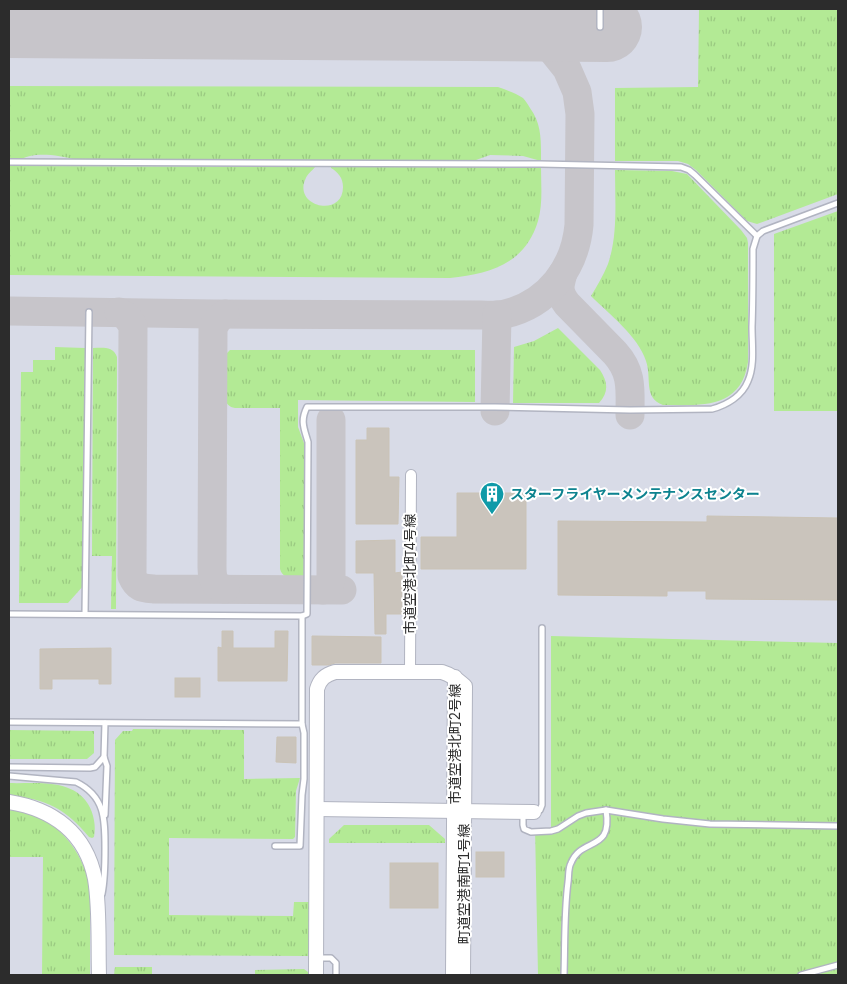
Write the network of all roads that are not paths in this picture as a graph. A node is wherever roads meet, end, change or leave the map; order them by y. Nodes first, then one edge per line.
1 (600, 9) edge
2 (600, 27) dead end
3 (9, 162) edge
4 (838, 203) edge
5 (757, 236) junction
6 (89, 312) dead end
7 (411, 475) dead end
8 (9, 614) edge
9 (86, 614) junction
10 (302, 616) junction
11 (542, 628) dead end
12 (410, 672) junction
13 (9, 722) edge
14 (105, 722) junction
15 (302, 724) junction
16 (104, 758) junction
17 (9, 767) edge
18 (9, 776) edge
19 (9, 802) edge
20 (317, 810) junction
21 (606, 810) junction
22 (460, 811) junction
23 (529, 812) junction
24 (105, 823) junction
25 (838, 826) edge
26 (275, 846) dead end
27 (98, 923) junction
28 (316, 958) junction
29 (838, 965) edge
30 (99, 975) edge
31 (316, 975) edge
32 (336, 975) edge
33 (453, 975) edge
34 (463, 975) edge
35 (564, 975) edge
36 (801, 975) edge

1 - 2 lane
3 - 5 lane
4 - 5 lane
5 - 10 lane
6 - 9 lane
7 - 12 street, 市道空港北町4号線
8 - 9 lane
9 - 10 lane
10 - 15 lane
11 - 23 lane
12 - 20 street, 市道空港北町2号線
12 - 22 street, 市道空港北町2号線
13 - 14 lane
14 - 15 lane
14 - 16 lane
15 - 26 lane
16 - 17 lane
16 - 24 lane
18 - 24 lane
19 - 27 street
20 - 22 street
20 - 28 street, 市道空港北町2号線
21 - 23 lane
21 - 25 lane
21 - 35 lane
22 - 23 street
22 - 33 street, 市道空港北町2号線
22 - 34 street, 町道空港南町1号線
24 - 27 lane
27 - 30 street
28 - 31 street, 市道空港北町2号線
28 - 32 lane
29 - 36 lane

